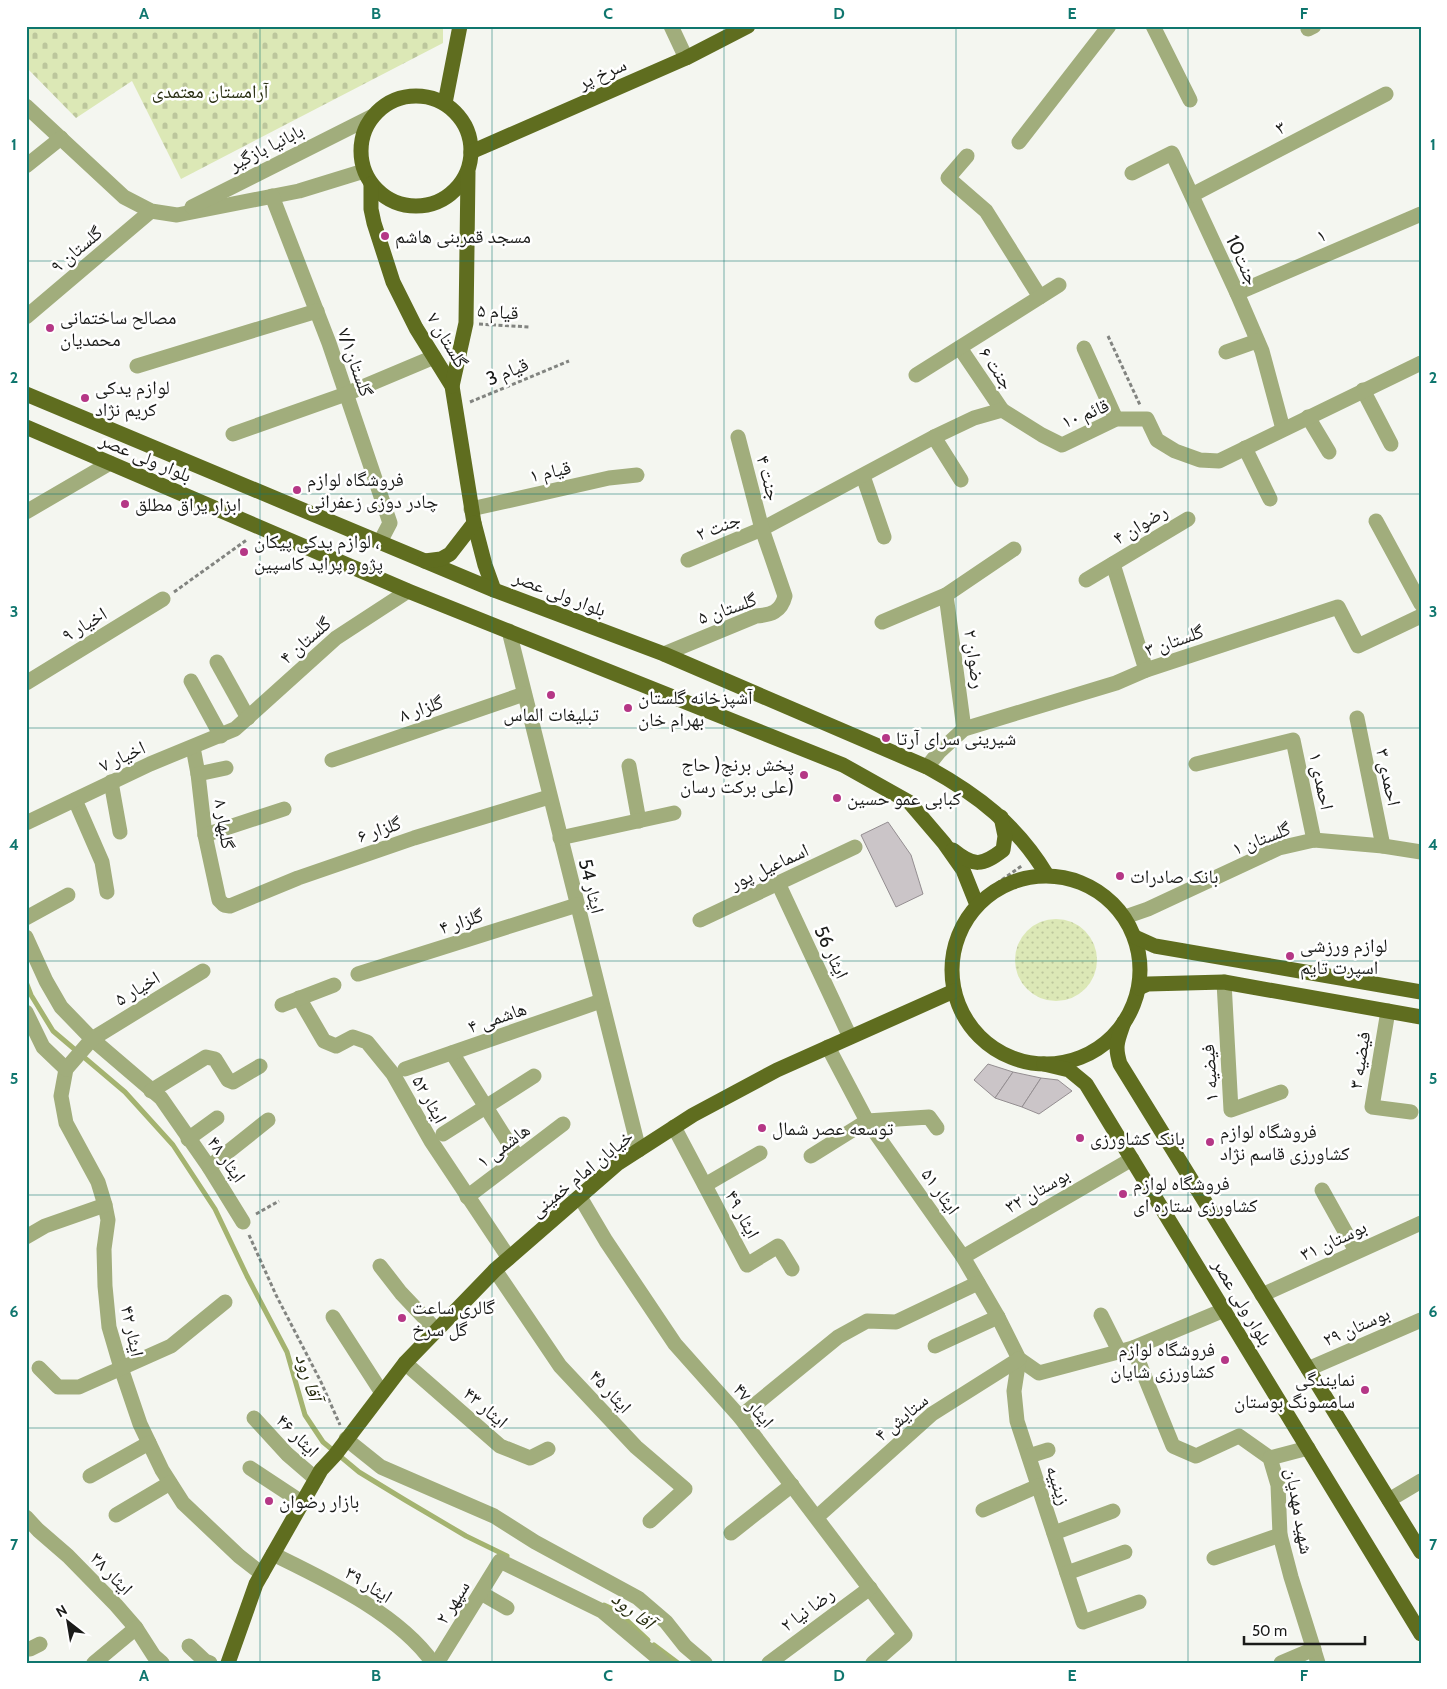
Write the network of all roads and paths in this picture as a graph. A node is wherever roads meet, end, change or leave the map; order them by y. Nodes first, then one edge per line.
1 (460, 26) edge
2 (671, 26) edge
3 (748, 26) edge
4 (1109, 26) edge
5 (1153, 26) edge
6 (686, 58) junction
7 (1386, 94) dead end
8 (1190, 100) dead end
9 (445, 103) junction
10 (26, 106) edge
11 (373, 116) junction
12 (61, 138) junction
13 (1019, 142) dead end
14 (471, 152) junction
15 (967, 156) dead end
16 (26, 166) edge
17 (468, 170) junction
18 (1132, 173) dead end
19 (368, 178) junction
20 (1192, 195) junction
21 (272, 196) junction
22 (151, 211) junction
23 (1421, 214) edge
24 (177, 215) junction
25 (1059, 285) dead end
26 (1237, 293) junction
27 (1040, 297) junction
28 (317, 311) junction
29 (26, 317) edge
30 (466, 323) junction
31 (529, 327) dead end
32 (1108, 336) dead end
33 (1258, 341) junction
34 (960, 348) junction
35 (1084, 348) dead end
36 (1226, 352) dead end
37 (434, 357) junction
38 (570, 361) dead end
39 (1421, 363) edge
40 (137, 366) dead end
41 (916, 375) dead end
42 (452, 386) junction
43 (1363, 390) junction
44 (26, 394) edge
45 (346, 394) junction
46 (455, 408) junction
47 (1002, 410) junction
48 (1308, 417) junction
49 (1116, 419) junction
50 (1147, 419) junction
51 (26, 427) edge
52 (1283, 429) junction
53 (233, 434) dead end
54 (738, 437) dead end
55 (934, 437) junction
56 (1391, 444) dead end
57 (1245, 448) junction
58 (1329, 452) dead end
59 (110, 463) junction
60 (637, 475) dead end
61 (863, 476) junction
62 (961, 480) dead end
63 (1270, 499) dead end
64 (26, 512) edge
65 (473, 516) junction
66 (1188, 519) dead end
67 (1376, 521) dead end
68 (262, 529) junction
69 (762, 530) junction
70 (884, 537) dead end
71 (380, 542) junction
72 (1014, 549) dead end
73 (688, 560) dead end
74 (425, 561) junction
75 (1113, 564) junction
76 (1086, 580) dead end
77 (494, 590) junction
78 (408, 591) junction
79 (946, 595) junction
80 (163, 599) joint
81 (1420, 615) edge
82 (882, 622) dead end
83 (508, 631) junction
84 (664, 654) junction
85 (217, 662) dead end
86 (1146, 670) junction
87 (191, 681) dead end
88 (26, 683) edge
89 (524, 694) junction
90 (248, 718) junction
91 (1357, 718) dead end
92 (964, 728) junction
93 (235, 730) joint
94 (220, 736) junction
95 (193, 747) junction
96 (332, 760) dead end
97 (1196, 764) dead end
98 (629, 766) dead end
99 (927, 766) junction
100 (226, 768) dead end
101 (198, 774) junction
102 (111, 782) junction
103 (549, 797) junction
104 (75, 800) junction
105 (284, 809) dead end
106 (674, 813) dead end
107 (1001, 817) junction
108 (640, 821) junction
109 (27, 822) edge
110 (120, 832) dead end
111 (205, 835) junction
112 (560, 838) junction
113 (1314, 840) junction
114 (944, 843) junction
115 (1383, 846) junction
116 (855, 847) dead end
117 (1421, 852) edge
118 (1035, 856) junction
119 (1047, 875) junction
120 (778, 883) junction
121 (107, 892) dead end
122 (68, 895) dead end
123 (976, 902) junction
124 (224, 905) joint
125 (577, 905) junction
126 (1125, 917) junction
127 (26, 918) edge
128 (700, 920) dead end
129 (26, 937) edge
130 (1135, 937) junction
131 (203, 971) dead end
132 (358, 974) dead end
133 (1224, 982) junction
134 (334, 985) dead end
135 (1139, 988) junction
136 (954, 991) junction
137 (1421, 992) edge
138 (299, 998) junction
139 (601, 1001) junction
140 (282, 1005) dead end
141 (1388, 1011) junction
142 (26, 1012) edge
143 (1421, 1017) edge
144 (1124, 1022) junction
145 (30, 1031) edge
146 (850, 1037) junction
147 (89, 1042) junction
148 (828, 1047) junction
149 (452, 1053) junction
150 (1044, 1064) junction
151 (70, 1065) junction
152 (260, 1066) dead end
153 (405, 1069) dead end
154 (534, 1076) dead end
155 (151, 1091) junction
156 (1281, 1092) dead end
157 (485, 1107) junction
158 (1412, 1112) dead end
159 (217, 1118) dead end
160 (268, 1120) dead end
161 (867, 1121) junction
162 (564, 1124) dead end
163 (674, 1127) junction
164 (937, 1128) dead end
165 (443, 1134) dead end
166 (188, 1139) junction
167 (639, 1150) junction
168 (760, 1152) dead end
169 (811, 1156) dead end
170 (518, 1158) junction
171 (1132, 1159) junction
172 (209, 1167) junction
173 (705, 1185) junction
174 (1322, 1190) dead end
175 (468, 1197) junction
176 (580, 1197) junction
177 (279, 1201) dead end
178 (105, 1205) junction
179 (243, 1222) junction
180 (1421, 1223) edge
181 (26, 1237) edge
182 (1356, 1251) junction
183 (963, 1256) junction
184 (508, 1258) junction
185 (380, 1266) dead end
186 (792, 1269) dead end
187 (495, 1270) junction
188 (978, 1283) junction
189 (1262, 1295) junction
190 (225, 1302) dead end
191 (1224, 1310) junction
192 (1101, 1315) dead end
193 (333, 1317) dead end
194 (998, 1317) junction
195 (1421, 1320) edge
196 (436, 1331) junction
197 (935, 1346) dead end
198 (1126, 1350) junction
199 (1018, 1359) junction
200 (405, 1363) junction
201 (39, 1368) dead end
202 (121, 1368) junction
203 (1308, 1369) junction
204 (382, 1393) junction
205 (740, 1417) junction
206 (254, 1418) dead end
207 (346, 1439) junction
208 (149, 1443) junction
209 (1308, 1448) junction
210 (548, 1449) dead end
211 (1048, 1450) dead end
212 (1029, 1456) junction
213 (1270, 1458) junction
214 (250, 1468) dead end
215 (319, 1475) junction
216 (90, 1476) dead end
217 (1421, 1481) edge
218 (170, 1483) junction
219 (792, 1485) junction
220 (1038, 1486) junction
221 (1389, 1500) junction
222 (303, 1503) junction
223 (983, 1510) dead end
224 (1113, 1512) dead end
225 (116, 1515) dead end
226 (26, 1516) edge
227 (817, 1517) junction
228 (650, 1521) dead end
229 (731, 1532) dead end
230 (1054, 1533) junction
231 (1280, 1534) junction
232 (1125, 1552) dead end
233 (1421, 1552) edge
234 (273, 1554) junction
235 (1214, 1558) dead end
236 (1067, 1573) junction
237 (262, 1574) junction
238 (870, 1588) junction
239 (481, 1593) junction
240 (1139, 1602) dead end
241 (506, 1608) dead end
242 (136, 1628) junction
243 (1421, 1634) edge
244 (189, 1646) dead end
245 (1316, 1656) edge
246 (94, 1663) edge
247 (162, 1663) edge
248 (210, 1663) edge
249 (228, 1663) edge
250 (435, 1663) edge
251 (664, 1663) edge
252 (705, 1663) edge
253 (769, 1663) edge
254 (873, 1663) edge
255 (1281, 1663) edge

1 - 9 main road
2 - 6 street
3 - 6 main road, سرخ پر
4 - 13 street
5 - 8 street
6 - 14 main road, سرخ پر
7 - 20 street, ۳
9 - 11 main road
9 - 14 main road
10 - 12 street, بابانیا بازگیر
11 - 19 main road
11 - 24 street, بابانیا بازگیر
12 - 16 street
12 - 22 street, بابانیا بازگیر
14 - 17 main road
15 - 27 street
17 - 19 main road
17 - 30 main road
18 - 20 street, جنت10
19 - 21 street, بابانیا بازگیر
19 - 37 main road, گلستان ۷
20 - 26 street, جنت10
21 - 24 street, بابانیا بازگیر
21 - 28 street, گلستان۷/۱
22 - 24 street, بابانیا بازگیر
22 - 29 street, گلستان ۹
23 - 26 street, ۱
25 - 27 street
26 - 33 street, جنت10
27 - 34 street
28 - 40 street
28 - 45 street, گلستان۷/۱
30 - 31 path, قیام ۵
30 - 42 main road
32 - 50 path
33 - 36 street
33 - 52 street, جنت10
34 - 41 street
34 - 47 street, جنت ۶
35 - 49 street
37 - 42 main road, گلستان ۷
37 - 45 street
38 - 46 path, قیام 3
39 - 43 street
42 - 46 main road, گلستان ۷
43 - 48 street
43 - 56 street
44 - 71 main road, بلوار ولی عصر
45 - 53 street
45 - 71 street, گلستان۷/۱
46 - 65 main road, گلستان ۷
47 - 49 street, قائم ۱۰
47 - 55 street
48 - 52 street
48 - 58 street
49 - 50 street, قائم ۱۰
50 - 57 street
51 - 59 main road, بلوار ولی عصر
52 - 57 street
54 - 69 street, جنت ۴
55 - 61 street
55 - 62 street
57 - 63 street
59 - 64 street
59 - 68 main road, بلوار ولی عصر
60 - 65 street, قیام ۱
61 - 69 street
61 - 70 street
65 - 74 main road
65 - 77 main road, گلستان ۷
66 - 75 street, رضوان ۴
67 - 81 street
68 - 78 main road, بلوار ولی عصر
68 - 80 path
69 - 73 street, جنت ۲
69 - 84 street, گلستان ۵
71 - 74 main road, بلوار ولی عصر
72 - 79 street
74 - 77 main road, بلوار ولی عصر
75 - 76 street, رضوان ۴
75 - 86 street, رضوان ۴
77 - 84 main road, بلوار ولی عصر
78 - 83 main road, بلوار ولی عصر
78 - 90 street, گلستان ۴
79 - 82 street
79 - 92 street, رضوان ۲
80 - 88 street, اخیار ۹
81 - 86 street, گلستان ۳
83 - 89 street, ایثار 54
83 - 114 main road, بلوار ولی عصر
84 - 99 main road, بلوار ولی عصر
85 - 90 street
86 - 92 street, گلستان ۳
87 - 94 street
89 - 96 street, گلزار ۸
89 - 103 street, ایثار 54
90 - 93 street, گلستان ۴
91 - 115 street, احمدی ۳
92 - 99 street, گلستان ۳
93 - 94 street, اخیار ۷
94 - 95 street, اخیار ۷
95 - 101 street, گلبهار ۸
95 - 102 street, اخیار ۷
97 - 113 street, احمدی ۱
98 - 108 street
99 - 107 main road, بلوار ولی عصر
100 - 101 street
101 - 111 street, گلبهار ۸
102 - 104 street, اخیار ۷
102 - 110 street
103 - 112 street, ایثار 54
103 - 124 street, گلزار ۶
104 - 109 street, اخیار ۷
104 - 121 street
105 - 111 street
106 - 108 street
107 - 114 main road
107 - 118 main road, بلوار ولی عصر
108 - 112 street
111 - 124 street, گلبهار ۸
112 - 125 street, ایثار 54
113 - 115 street, گلستان ۱
113 - 126 street, گلستان ۱
114 - 123 main road, بلوار ولی عصر
115 - 117 street, گلستان ۱
116 - 120 street, اسماعیل پور
118 - 119 main road, بلوار ولی عصر
118 - 123 path
119 - 123 main road
119 - 126 main road
120 - 128 street, اسماعیل پور
120 - 146 street, ایثار 56
122 - 127 street
123 - 136 main road
125 - 132 street, گلزار ۴
125 - 139 street, ایثار 54
126 - 130 main road
129 - 147 street, ایثار ۴۸
130 - 135 main road
130 - 137 main road
131 - 147 street, اخیار ۵
133 - 135 main road
133 - 141 main road
133 - 156 street, فیضیه ۱
134 - 138 street
135 - 144 main road
136 - 146 main road, خیابان امام خمینی
136 - 150 main road
138 - 140 street
138 - 175 street, ایثار ۵۲
139 - 149 street, هاشمی ۴
139 - 167 street, ایثار 54
141 - 143 main road
141 - 158 street, فیضیه ۳
142 - 145 street
144 - 150 main road
144 - 189 main road, بلوار ولی عصر
145 - 151 street
146 - 148 main road, خیابان امام خمینی
147 - 151 street, اخیار ۵
147 - 155 street, ایثار ۴۸
148 - 161 street, ایثار ۵۱
148 - 163 main road, خیابان امام خمینی
149 - 153 street, هاشمی ۴
149 - 157 street
150 - 171 main road, بلوار ولی عصر
151 - 178 street, ایثار ۴۲
152 - 155 street
154 - 157 street
155 - 166 street, ایثار ۴۸
157 - 165 street
157 - 170 street
159 - 166 street
160 - 172 street
161 - 164 street
161 - 169 street
161 - 183 street, ایثار ۵۱
162 - 170 street, هاشمی ۱
163 - 167 main road, خیابان امام خمینی
163 - 173 street, ایثار ۴۹
166 - 172 street, ایثار ۴۸
167 - 176 main road, خیابان امام خمینی
168 - 173 street
170 - 175 street, هاشمی ۱
171 - 183 street, بوستان ۳۲
171 - 191 main road, بلوار ولی عصر
172 - 179 street, ایثار ۴۸
173 - 186 street, ایثار ۴۹
174 - 182 street
175 - 184 street, ایثار ۵۲
176 - 184 main road, خیابان امام خمینی
176 - 205 street, ایثار ۴۷
177 - 179 path
178 - 181 street
178 - 202 street, ایثار ۴۲
179 - 207 path
180 - 182 street, بوستان ۳۱
182 - 189 street, بوستان ۳۱
183 - 188 street, ایثار ۵۱
184 - 187 main road, خیابان امام خمینی
185 - 196 street
187 - 196 main road, خیابان امام خمینی
187 - 228 street, ایثار ۴۵
188 - 194 street, ایثار ۵۱
188 - 205 street
189 - 203 main road, بلوار ولی عصر
190 - 202 street
191 - 198 street
191 - 209 main road, بلوار ولی عصر
192 - 198 street
193 - 204 street
194 - 197 street
194 - 199 street, ایثار ۵۱
195 - 203 street, بوستان ۲۹
196 - 200 main road, خیابان امام خمینی
198 - 199 street
198 - 213 street, شهید مهدیان
199 - 212 street, زینبیه
199 - 227 street, ستایش ۴
200 - 204 main road, خیابان امام خمینی
200 - 210 street, ایثار ۴۳
201 - 202 street
202 - 208 street, ایثار ۴۲
203 - 221 main road, بلوار ولی عصر
204 - 207 main road, خیابان امام خمینی
205 - 219 street, ایثار ۴۷
206 - 215 street, ایثار ۴۶
207 - 215 main road, خیابان امام خمینی
207 - 252 street
208 - 216 street
208 - 218 street, ایثار ۴۲
209 - 213 street
209 - 243 main road, بلوار ولی عصر
211 - 212 street
212 - 220 street, زینبیه
213 - 231 street, شهید مهدیان
214 - 222 street
215 - 222 main road
217 - 221 street
218 - 225 street
218 - 237 street, ایثار ۴۲
219 - 227 street, ایثار ۴۷
219 - 229 street
220 - 223 street
220 - 230 street, زینبیه
221 - 233 main road, بلوار ولی عصر
222 - 234 main road
224 - 230 street
226 - 242 street, ایثار ۳۸
227 - 238 street, ایثار ۴۷
230 - 236 street, زینبیه
231 - 235 street
231 - 245 street, شهید مهدیان
232 - 236 street
234 - 237 main road
234 - 250 street, ایثار ۳۹
236 - 240 street, زینبیه
237 - 249 main road
238 - 253 street, رضا نیا ۲
238 - 254 street, ایثار ۴۷
239 - 241 street
239 - 250 street, سپهر ۲
239 - 251 street, سپهر ۲
242 - 246 street
242 - 247 street, ایثار ۳۸
244 - 248 street
245 - 255 street

